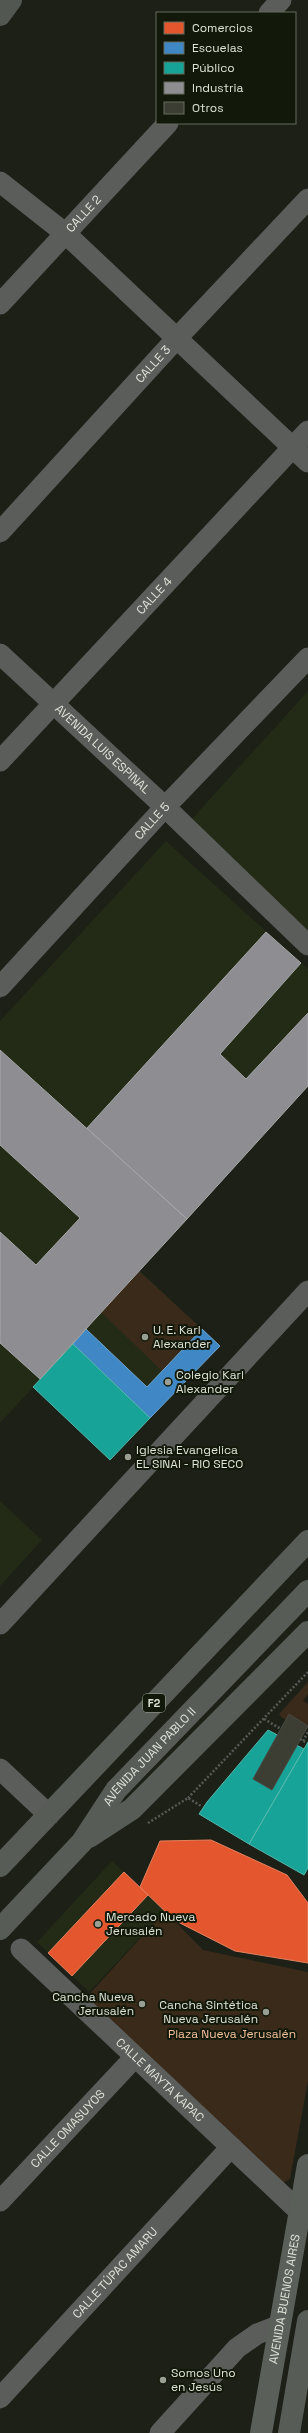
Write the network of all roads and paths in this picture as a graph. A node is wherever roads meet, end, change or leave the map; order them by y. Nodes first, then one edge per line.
1 (11, 0) edge
2 (281, 0) edge
3 (270, 12) edge
4 (0, 15) edge
5 (167, 124) edge
6 (0, 182) edge
7 (308, 199) edge
8 (66, 234) junction
9 (0, 304) edge
10 (177, 338) junction
11 (308, 431) edge
12 (293, 448) junction
13 (308, 462) edge
14 (0, 532) edge
15 (0, 654) edge
16 (308, 658) edge
17 (55, 703) junction
18 (0, 761) edge
19 (165, 807) junction
20 (308, 945) edge
21 (0, 987) edge
22 (308, 1291) edge
23 (308, 1540) edge
24 (308, 1591) edge
25 (0, 1624) edge
26 (308, 1632) edge
27 (308, 1672) edge
28 (264, 1719) junction
29 (281, 1729) dead end
30 (308, 1732) edge
31 (307, 1743) edge
32 (0, 1769) edge
33 (188, 1798) junction
34 (200, 1806) dead end
35 (49, 1815) junction
36 (147, 1824) dead end
37 (82, 1842) junction
38 (0, 1866) edge
39 (0, 1929) edge
40 (20, 1949) dead end
41 (135, 2057) junction
42 (231, 2147) junction
43 (308, 2165) edge
44 (0, 2201) edge
45 (300, 2212) junction
46 (308, 2321) edge
47 (280, 2325) junction
48 (0, 2397) edge
49 (160, 2433) edge
50 (261, 2433) edge
51 (289, 2433) edge

1 - 4 street
2 - 3 street
5 - 8 street, CALLE 2
6 - 8 street
7 - 10 street, CALLE 3
8 - 9 street, CALLE 2
8 - 10 street
10 - 12 street
10 - 14 street, CALLE 3
11 - 12 street, CALLE 4
12 - 13 street
12 - 17 street, CALLE 4
15 - 17 street, AVENIDA LUIS ESPINAL
16 - 19 street, CALLE 5
17 - 18 street, CALLE 4
17 - 19 street, AVENIDA LUIS ESPINAL
19 - 20 street, AVENIDA LUIS ESPINAL
19 - 21 street, CALLE 5
22 - 25 street
23 - 35 highway, F2
24 - 37 highway, AVENIDA JUAN PABLO II
26 - 37 highway
27 - 28 path
28 - 29 path
28 - 33 path
30 - 31 path
32 - 35 street
33 - 34 path
33 - 36 path
35 - 38 highway, F2
37 - 39 highway, AVENIDA JUAN PABLO II
40 - 41 street, CALLE MAYTA KAPAC
41 - 42 street, CALLE MAYTA KAPAC
41 - 44 street, CALLE OMASUYOS
42 - 45 street, CALLE MAYTA KAPAC
42 - 48 street, CALLE TÚPAC AMARU
43 - 45 main road, AVENIDA BUENOS AIRES
45 - 47 main road, AVENIDA BUENOS AIRES
46 - 51 highway
47 - 49 street
47 - 50 main road, AVENIDA BUENOS AIRES

